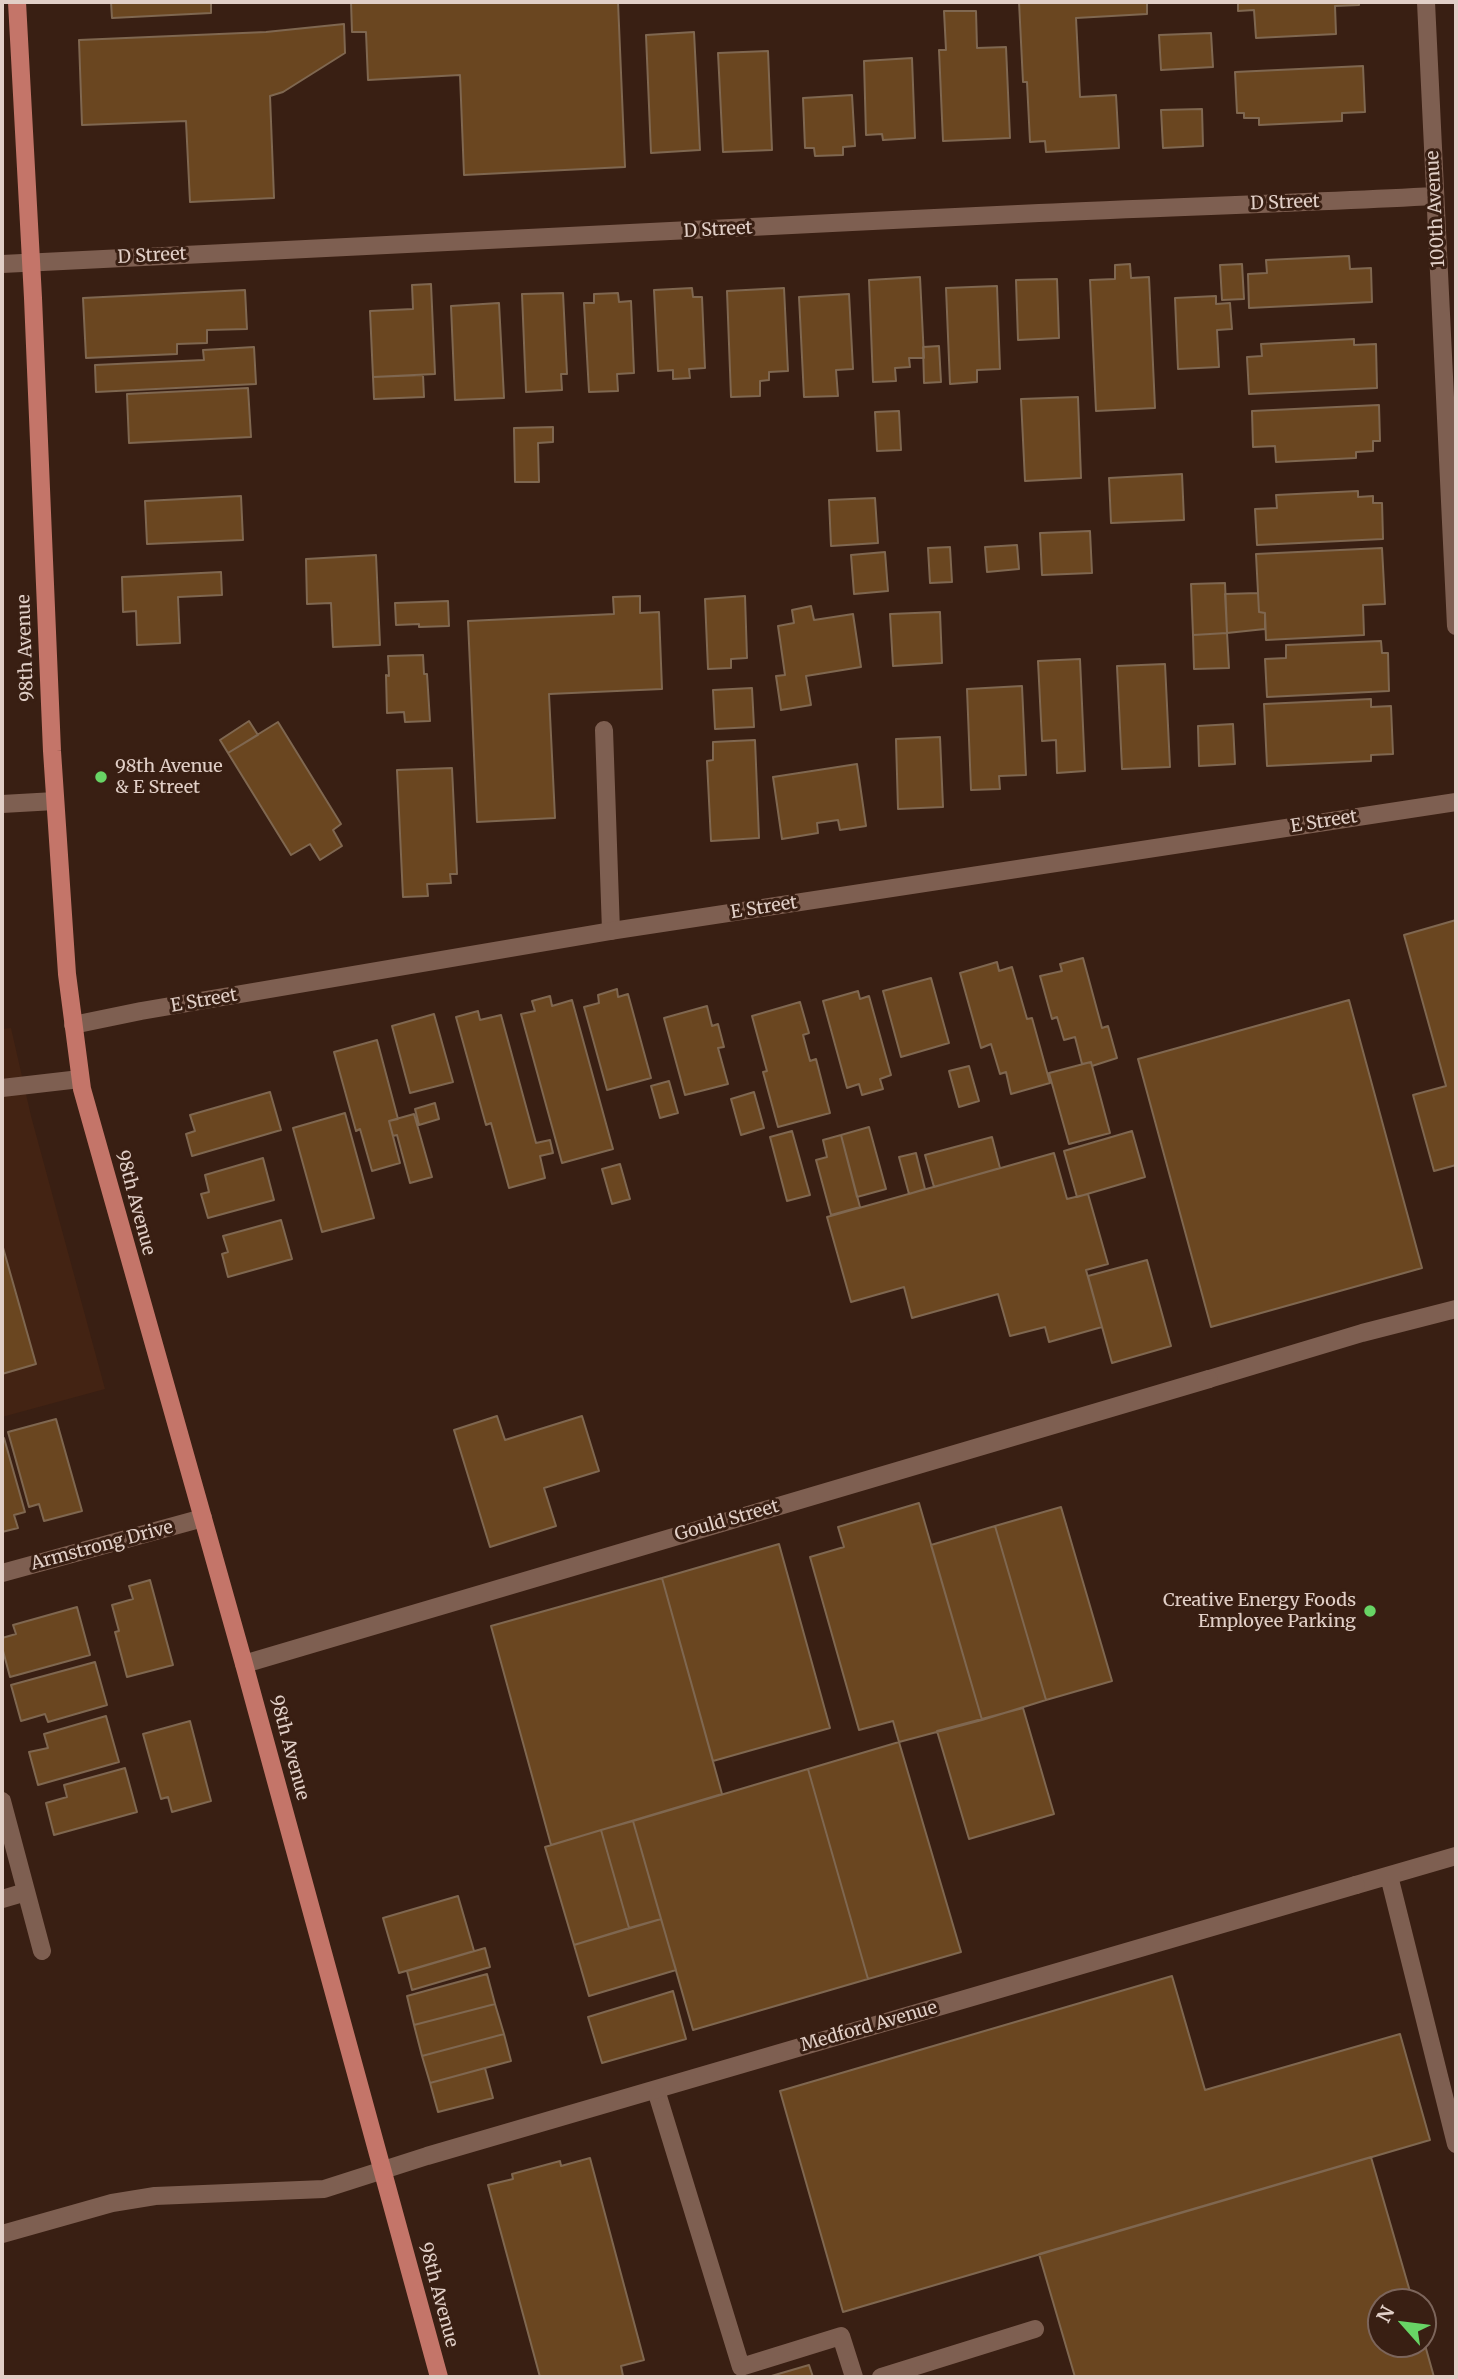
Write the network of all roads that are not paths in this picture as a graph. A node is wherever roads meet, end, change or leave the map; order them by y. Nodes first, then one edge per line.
1 (17, 2) edge
2 (1426, 2) edge
3 (1435, 196) junction
4 (30, 262) junction
5 (2, 264) edge
6 (1456, 626) edge
7 (604, 730) dead end
8 (55, 801) junction
9 (1456, 802) edge
10 (2, 804) edge
11 (611, 931) junction
12 (73, 1025) junction
13 (80, 1079) junction
14 (2, 1088) edge
15 (1456, 1309) edge
16 (203, 1518) junction
17 (2, 1573) edge
18 (244, 1664) junction
19 (2, 1801) edge
20 (1456, 1856) edge
21 (1389, 1876) junction
22 (26, 1892) junction
23 (2, 1899) edge
24 (42, 1951) dead end
25 (656, 2090) junction
26 (1456, 2144) edge
27 (382, 2170) junction
28 (2, 2234) edge
29 (1035, 2329) dead end
30 (439, 2377) edge
31 (854, 2377) edge
32 (881, 2377) edge

1 - 4 main road, 98th Avenue
2 - 3 street, 100th Avenue
3 - 4 street, D Street
3 - 6 street, 100th Avenue
4 - 5 street, D Street
4 - 8 main road, 98th Avenue
7 - 11 street
8 - 10 street
8 - 12 main road, 98th Avenue
9 - 11 street, E Street
11 - 12 street, E Street
12 - 13 main road, 98th Avenue
13 - 14 street
13 - 16 main road, 98th Avenue
15 - 18 street, Gould Street
16 - 17 street, Armstrong Drive
16 - 18 main road, 98th Avenue
18 - 27 main road, 98th Avenue
19 - 22 street
20 - 21 street, Medford Avenue
21 - 25 street, Medford Avenue
21 - 26 street
22 - 23 street
22 - 24 street
25 - 27 street, Medford Avenue
25 - 31 street
27 - 28 street, Medford Avenue
27 - 30 main road, 98th Avenue
29 - 32 street

